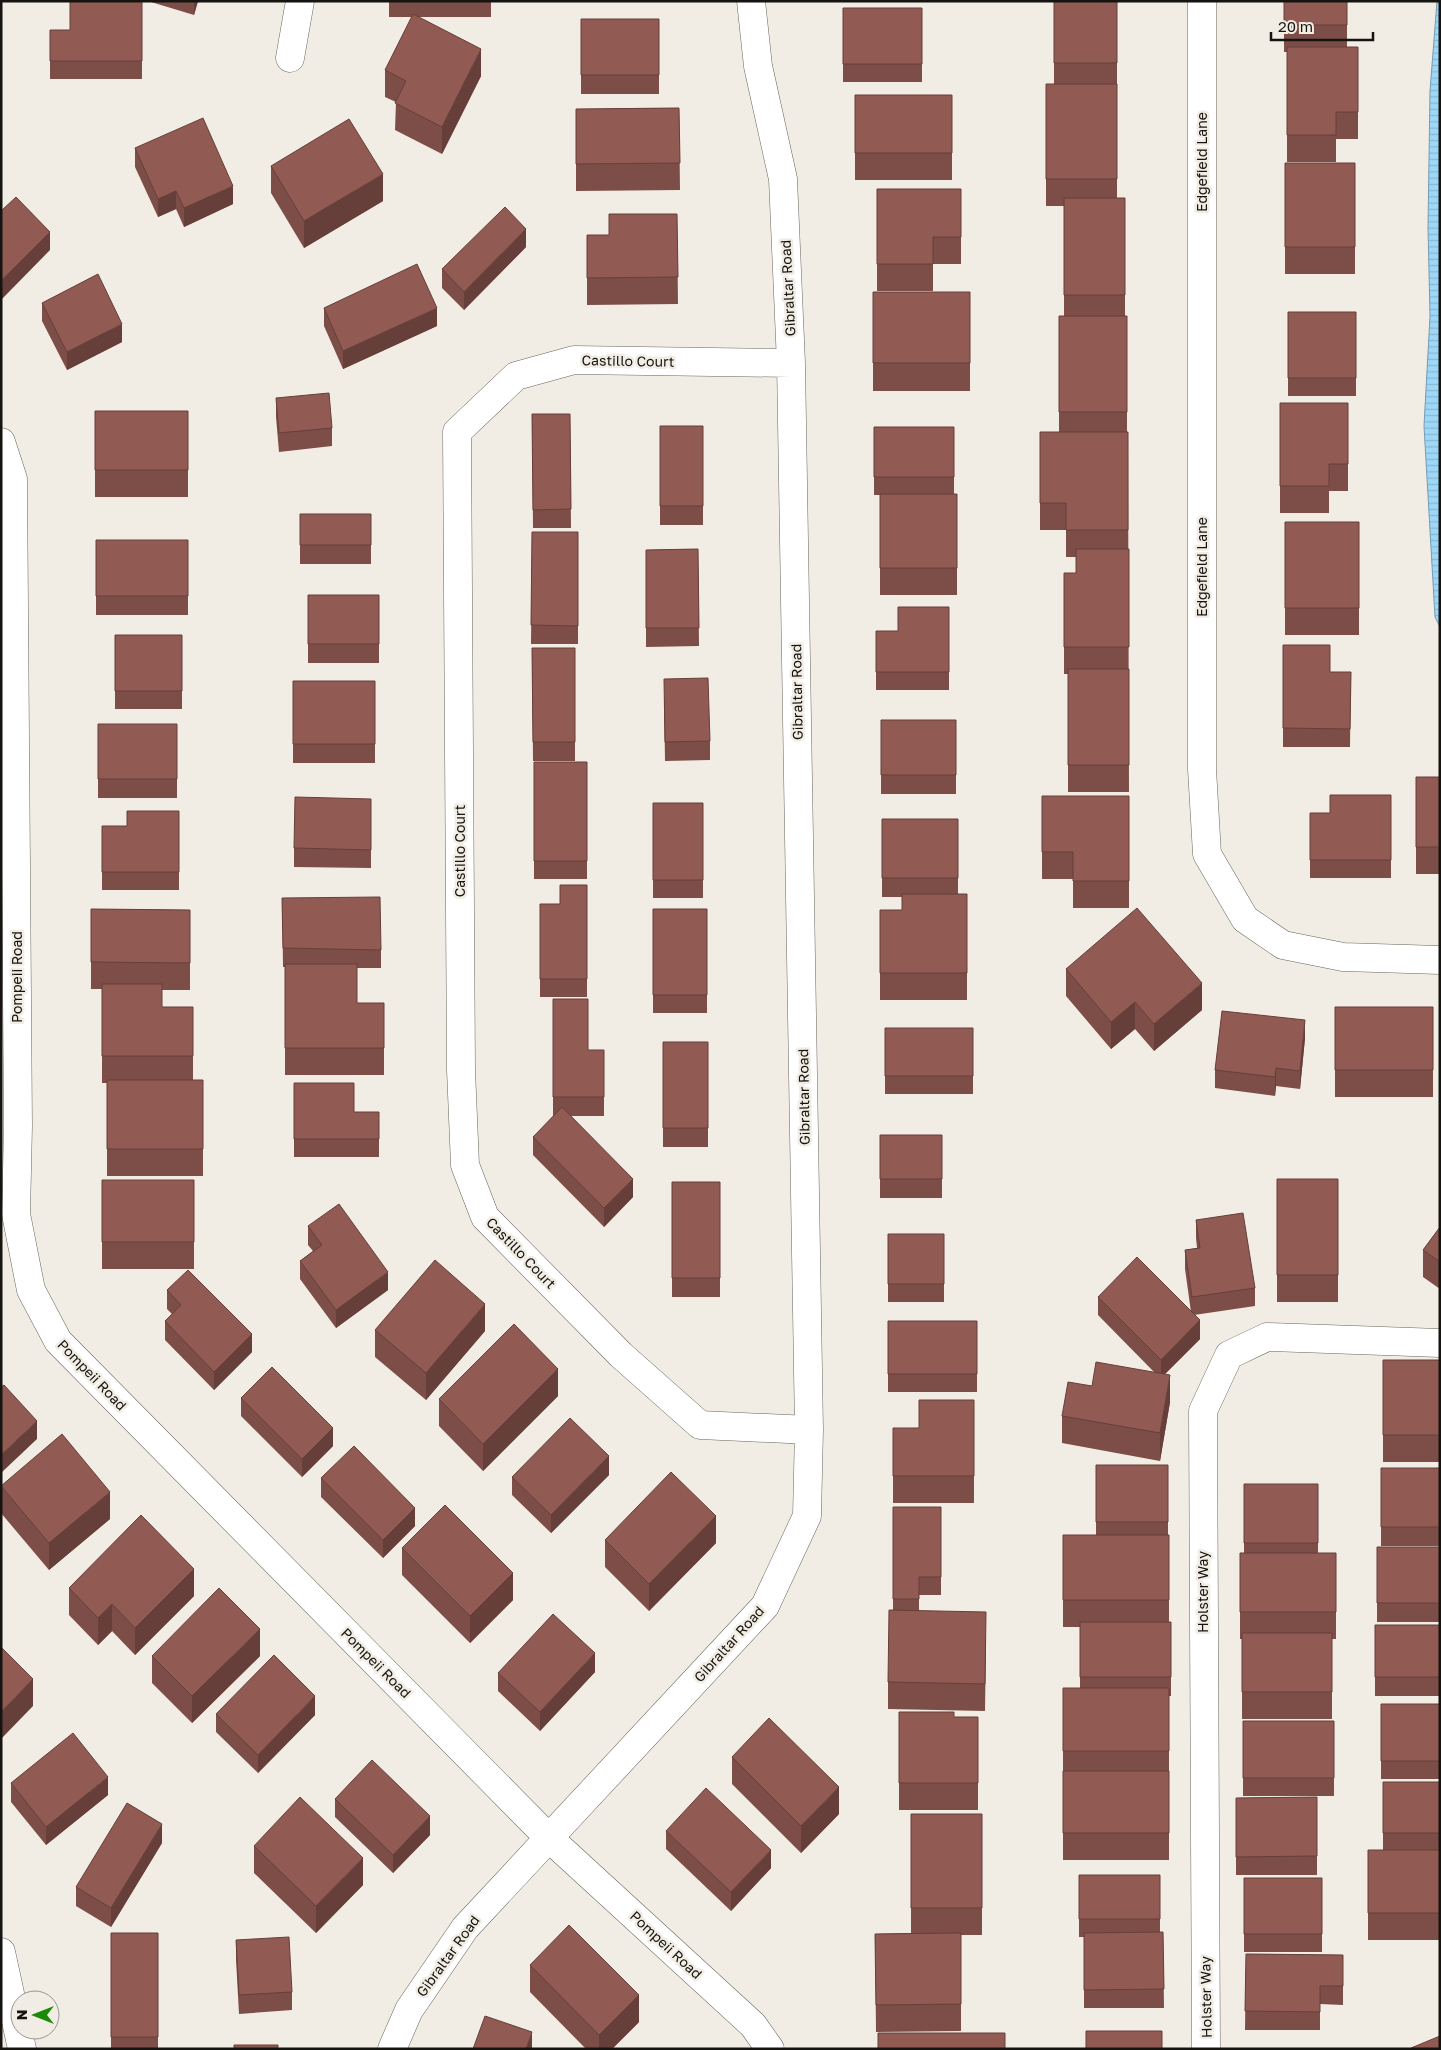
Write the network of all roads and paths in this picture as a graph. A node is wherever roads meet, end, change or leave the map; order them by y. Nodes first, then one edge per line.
1 (300, 1) edge
2 (751, 1) edge
3 (1202, 1) edge
4 (290, 58) dead end
5 (791, 363) junction
6 (1, 442) edge
7 (1440, 960) edge
8 (10, 1126) edge
9 (1440, 1343) edge
10 (809, 1430) junction
11 (549, 1838) junction
12 (1, 1952) edge
13 (22, 2049) edge
14 (392, 2049) edge
15 (770, 2049) edge
16 (1206, 2049) edge

1 - 4 street
2 - 5 street, Gibraltar Road
3 - 7 street, Edgefield Lane
5 - 10 street, Gibraltar Road
5 - 10 street, Castillo Court
6 - 8 street, Pompeii Road
8 - 11 street, Pompeii Road
9 - 16 street, Holster Way
10 - 11 street, Gibraltar Road
11 - 14 street, Gibraltar Road
11 - 15 street, Pompeii Road
12 - 13 street

